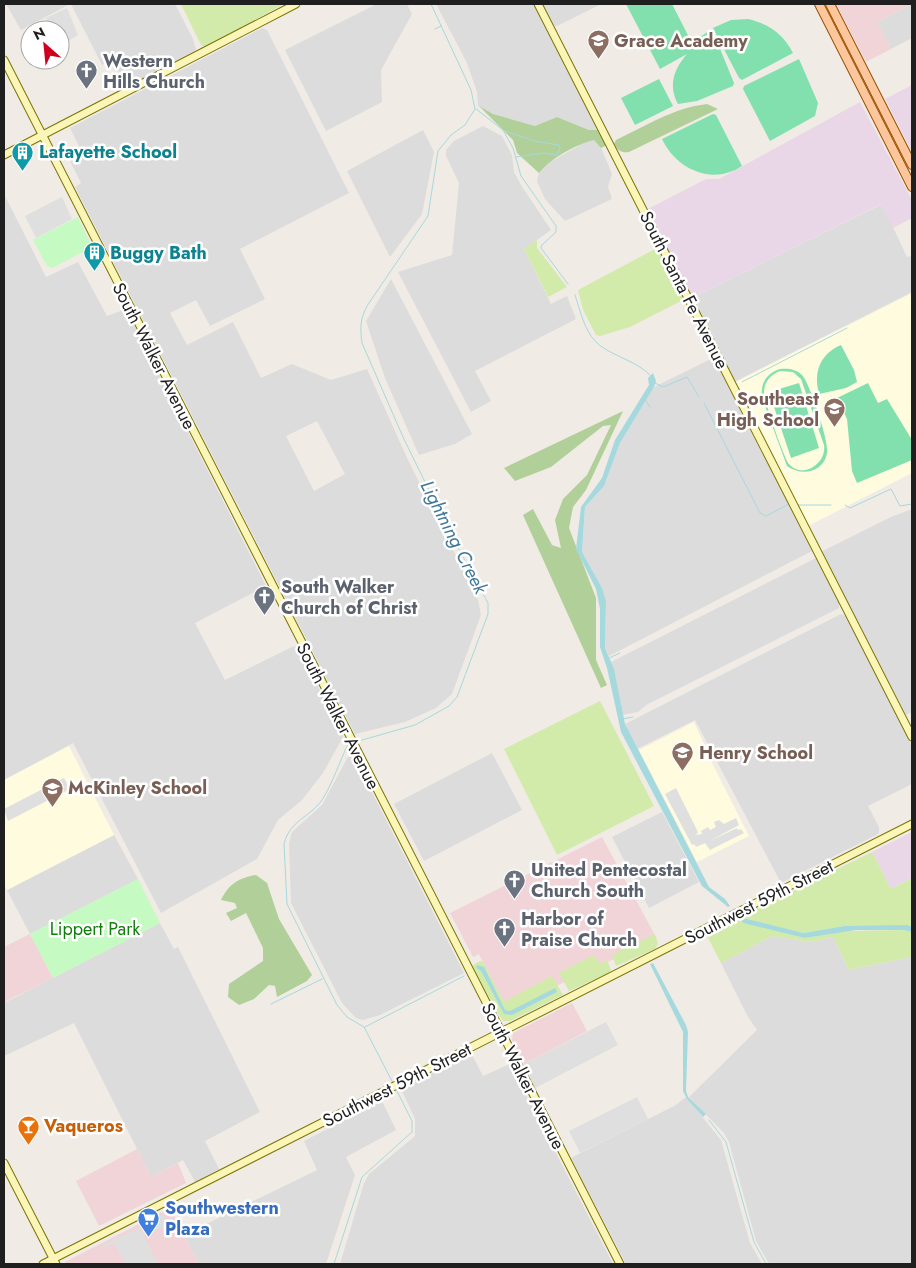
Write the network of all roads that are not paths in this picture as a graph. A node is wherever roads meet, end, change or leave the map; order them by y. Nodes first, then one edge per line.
1 (296, 4) edge
2 (538, 4) edge
3 (819, 4) edge
4 (830, 4) edge
5 (4, 60) edge
6 (42, 135) junction
7 (4, 155) edge
8 (912, 165) edge
9 (912, 187) edge
10 (912, 738) edge
11 (912, 824) edge
12 (502, 1032) junction
13 (4, 1163) edge
14 (54, 1262) edge
15 (43, 1264) edge
16 (620, 1264) edge

1 - 6 main road
2 - 10 main road, South Santa Fe Avenue
3 - 9 main road
4 - 8 main road
5 - 6 main road, South Walker Avenue
6 - 7 main road
6 - 12 main road, South Walker Avenue
11 - 12 main road, Southwest 59th Street
12 - 14 main road, Southwest 59th Street
12 - 16 main road, South Walker Avenue
13 - 14 main road
14 - 15 main road, Southwest 59th Street

